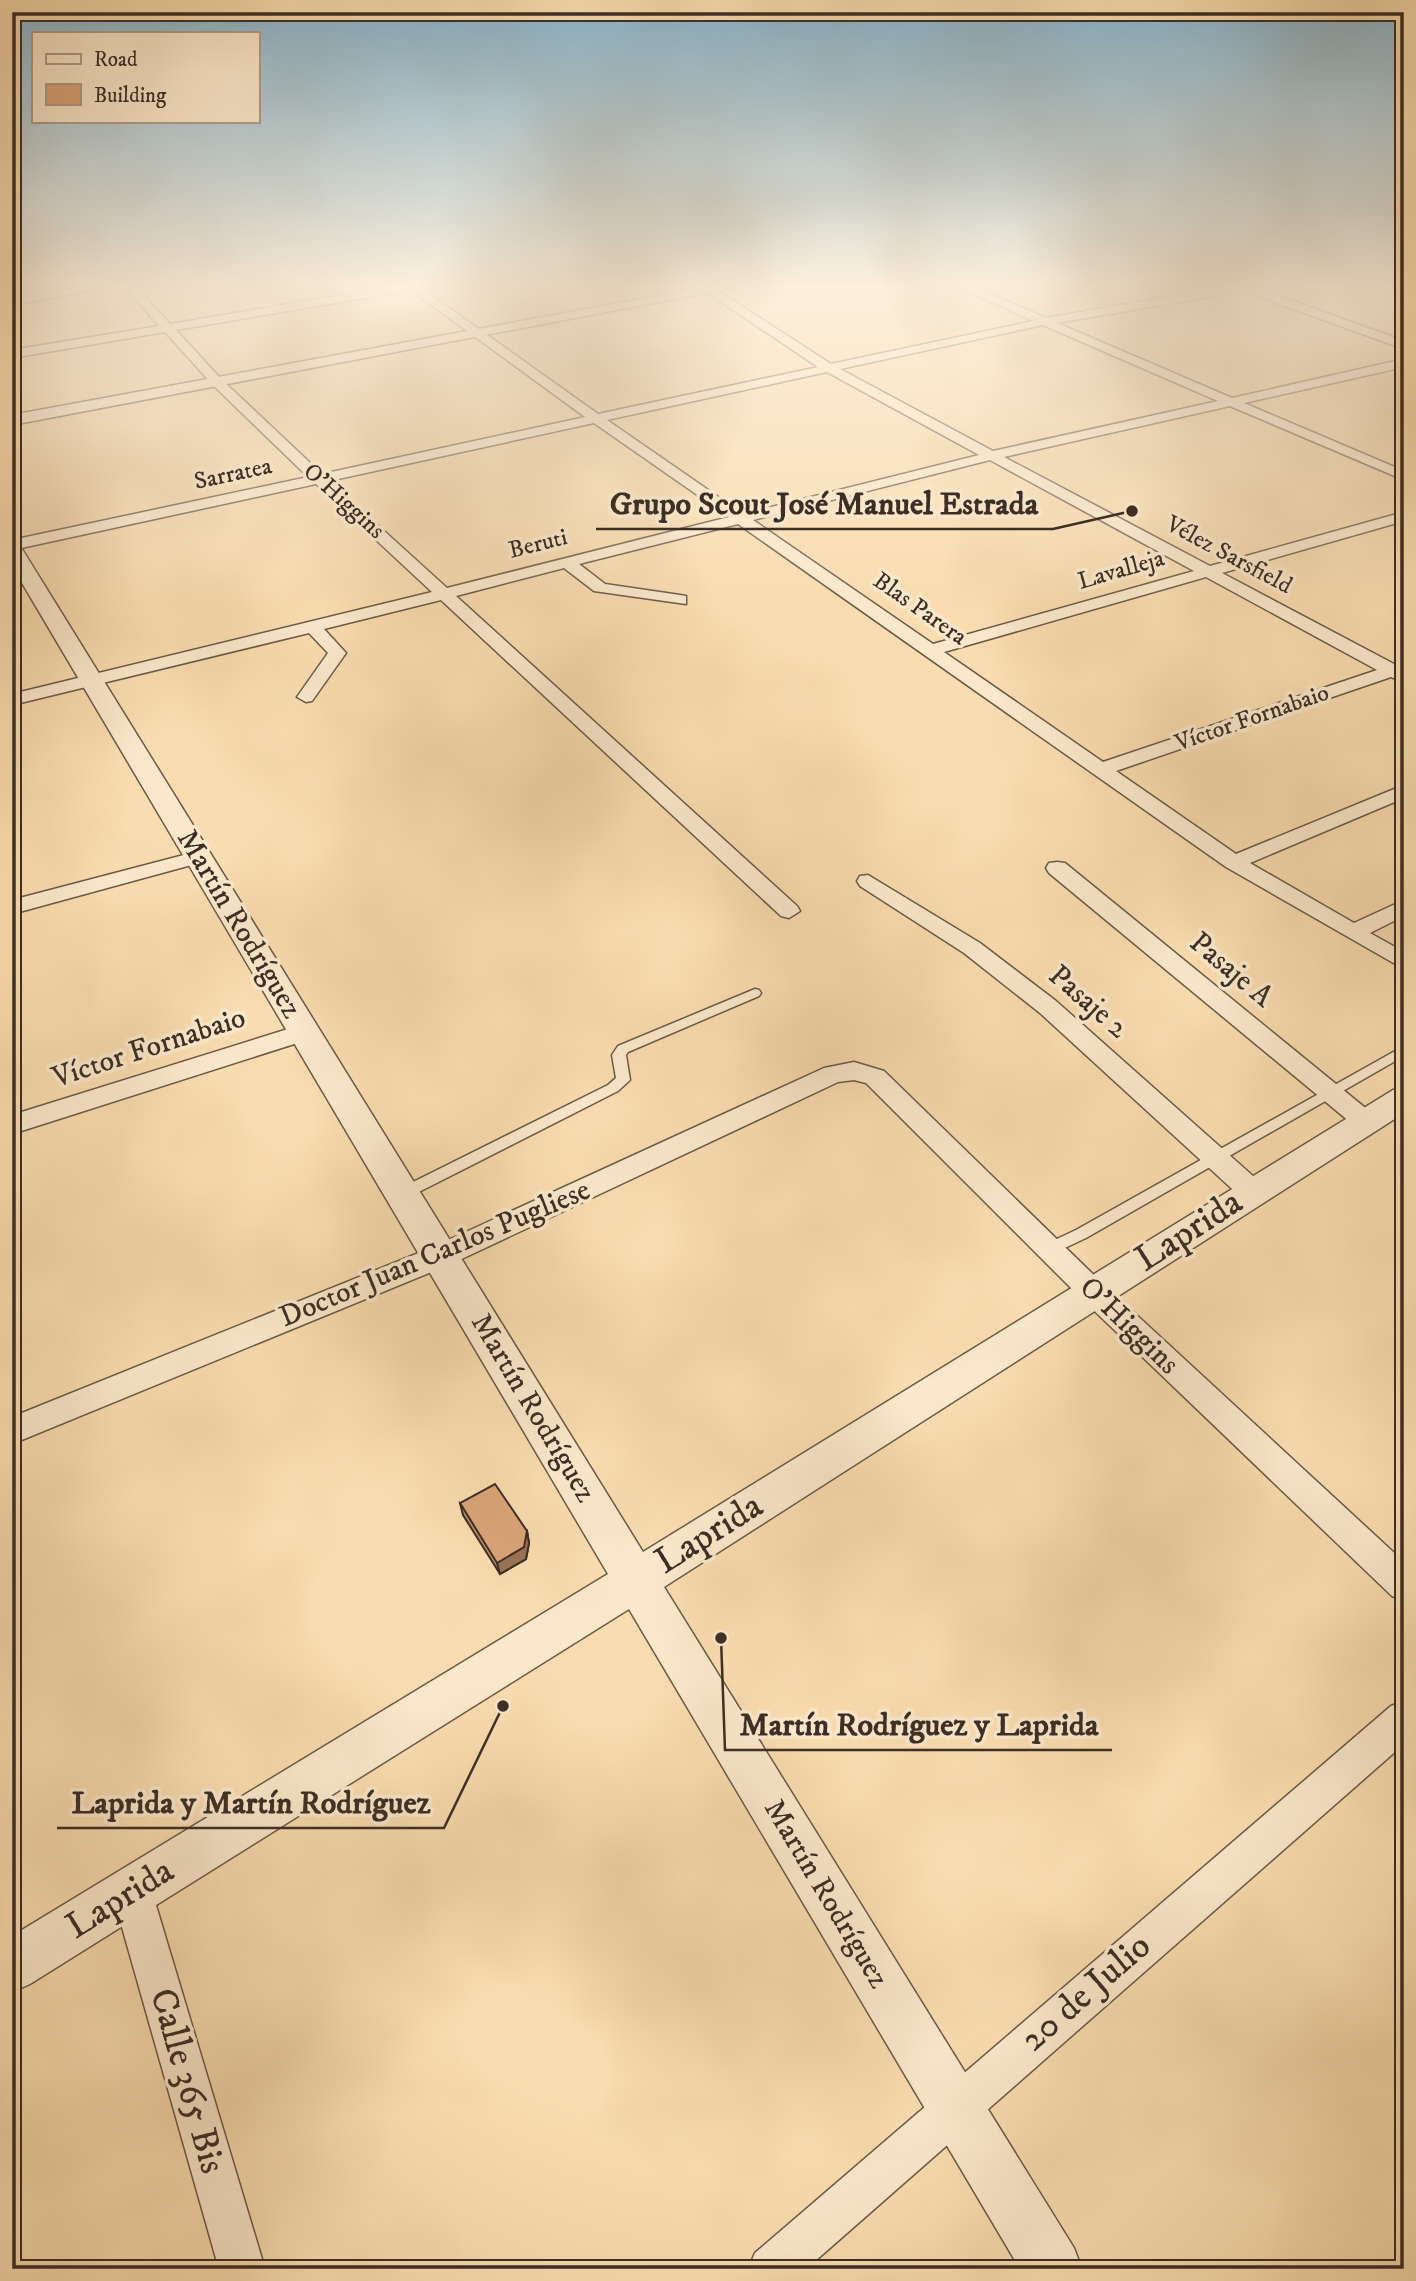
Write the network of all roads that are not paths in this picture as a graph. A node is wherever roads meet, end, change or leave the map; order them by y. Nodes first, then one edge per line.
1 (155, 393) edge
2 (229, 393) edge
3 (562, 393) edge
4 (714, 393) edge
5 (877, 393) edge
6 (1212, 393) edge
7 (1259, 393) edge
8 (1228, 400) junction
9 (598, 418) junction
10 (12, 420) edge
11 (994, 455) junction
12 (1404, 476) edge
13 (318, 478) junction
14 (741, 516) junction
15 (1404, 516) edge
16 (12, 547) edge
17 (565, 561) junction
18 (1210, 572) junction
19 (444, 592) junction
20 (680, 600) dead end
21 (312, 626) junction
22 (932, 650) junction
23 (1400, 671) edge
24 (96, 682) junction
25 (306, 698) dead end
26 (12, 700) edge
27 (1099, 769) junction
28 (1404, 790) edge
29 (199, 857) junction
30 (1234, 862) junction
31 (1057, 867) dead end
32 (868, 881) dead end
33 (12, 907) edge
34 (1404, 907) edge
35 (789, 911) dead end
36 (1356, 932) junction
37 (1404, 962) edge
38 (755, 993) dead end
39 (304, 1032) junction
40 (1404, 1050) edge
41 (854, 1071) joint
42 (1330, 1093) junction
43 (1404, 1098) edge
44 (1365, 1121) junction
45 (12, 1125) edge
46 (1216, 1158) junction
47 (1252, 1191) junction
48 (402, 1195) junction
49 (1049, 1249) junction
50 (441, 1256) junction
51 (1093, 1292) junction
52 (12, 1431) edge
53 (637, 1580) junction
54 (1404, 1585) edge
55 (1404, 1719) edge
56 (132, 1892) junction
57 (12, 1966) edge
58 (954, 2106) junction
59 (242, 2269) edge
60 (771, 2269) edge
61 (1053, 2269) edge

1 - 10 street
2 - 13 street, O'Higgins
3 - 9 street, Blas Parera
4 - 9 street, Sarratea
5 - 11 street, Vélez Sarsfield
6 - 8 street
7 - 8 street, Beruti
8 - 11 street, Beruti
8 - 12 street
9 - 13 street, Sarratea
9 - 14 street, Blas Parera
11 - 14 street, Beruti
11 - 18 street, Vélez Sarsfield
13 - 16 street, Sarratea
13 - 19 street, O'Higgins
14 - 17 street, Beruti
14 - 22 street, Blas Parera
15 - 18 street, Lavalleja
16 - 24 street, Martín Rodríguez
17 - 19 street, Beruti
17 - 20 street
18 - 22 street, Lavalleja
18 - 23 street, Vélez Sarsfield
19 - 21 street, Beruti
19 - 35 street, O'Higgins
21 - 24 street, Beruti
21 - 25 street
22 - 27 street, Blas Parera
23 - 27 street, Víctor Fornabaio
24 - 26 street, Beruti
24 - 29 street, Martín Rodríguez
27 - 30 street, Blas Parera
28 - 30 street
29 - 33 street
29 - 39 street, Martín Rodríguez
30 - 36 street, Blas Parera
31 - 42 street, Pasaje A
32 - 46 street, Pasaje 2
34 - 36 street
36 - 37 street, Blas Parera
38 - 48 lane
39 - 45 street, Víctor Fornabaio
39 - 48 street, Martín Rodríguez
40 - 42 lane
41 - 49 street, O'Higgins
41 - 50 street, Doctor Juan Carlos Pugliese
42 - 44 street, Pasaje A
42 - 46 lane
43 - 44 street, Laprida
44 - 47 street, Laprida
46 - 47 street, Pasaje 2
46 - 49 lane
47 - 51 street, Laprida
48 - 50 street, Martín Rodríguez
49 - 51 street, O'Higgins
50 - 52 street, Doctor Juan Carlos Pugliese
50 - 53 street, Martín Rodríguez
51 - 53 street, Laprida
51 - 54 street, O'Higgins
53 - 56 street, Laprida
53 - 58 street, Martín Rodríguez
55 - 58 street, 20 de Julio
56 - 57 street, Laprida
56 - 59 street, Calle 365 Bis
58 - 60 street, 20 de Julio
58 - 61 street, Martín Rodríguez

